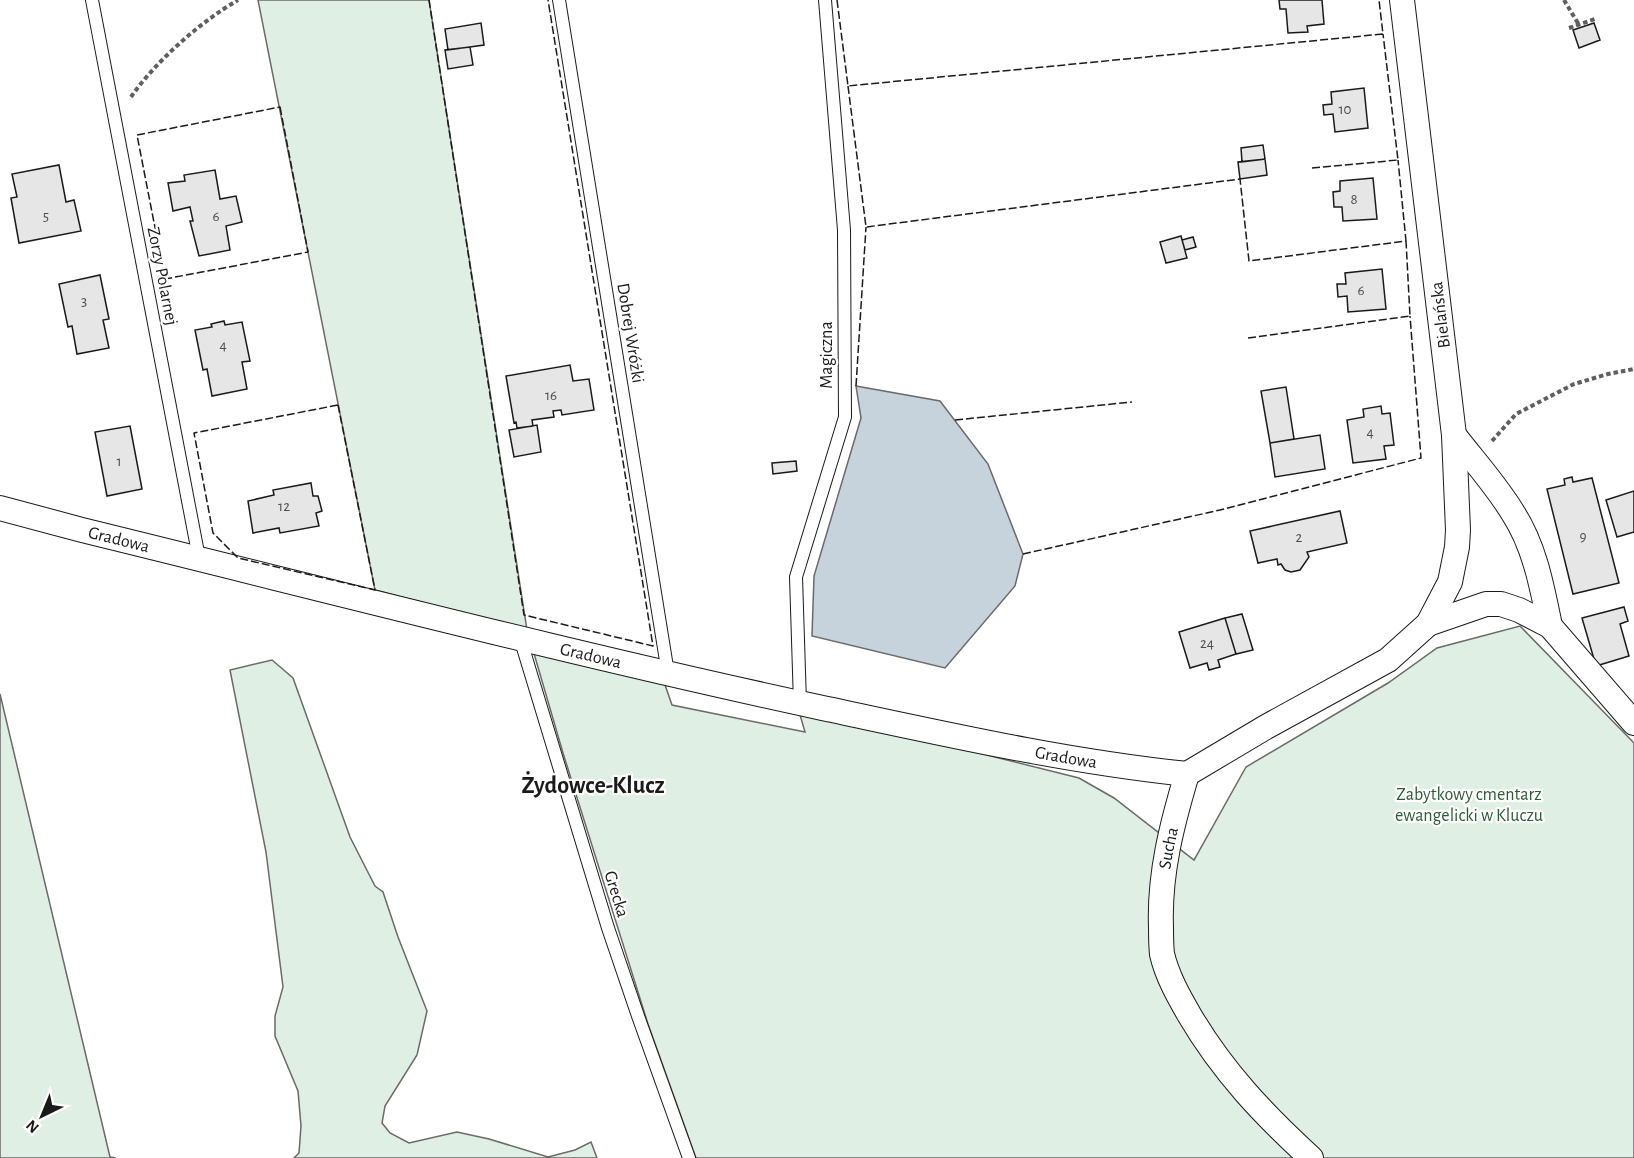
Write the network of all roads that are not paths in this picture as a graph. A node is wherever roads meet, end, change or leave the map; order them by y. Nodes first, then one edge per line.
1 (92, 0) edge
2 (559, 0) edge
3 (825, 0) edge
4 (1402, 0) edge
5 (1454, 435) junction
6 (0, 508) edge
7 (199, 558) junction
8 (1428, 624) junction
9 (1550, 626) junction
10 (520, 637) junction
11 (668, 673) junction
12 (800, 703) junction
13 (1634, 723) edge
14 (1187, 774) junction
15 (688, 1158) edge
16 (1311, 1158) edge

1 - 7 lane, Zorzy Polarnej
2 - 11 lane, Dobrej Wróżki
3 - 12 lane, Magiczna
4 - 5 street, Bielańska
5 - 8 street, Bielańska
5 - 9 street
6 - 7 street, Gradowa
7 - 10 street, Gradowa
8 - 9 street
8 - 14 street
9 - 13 street
10 - 11 street, Gradowa
10 - 15 lane, Grecka
11 - 12 street, Gradowa
12 - 14 street, Gradowa
14 - 16 street, Sucha

